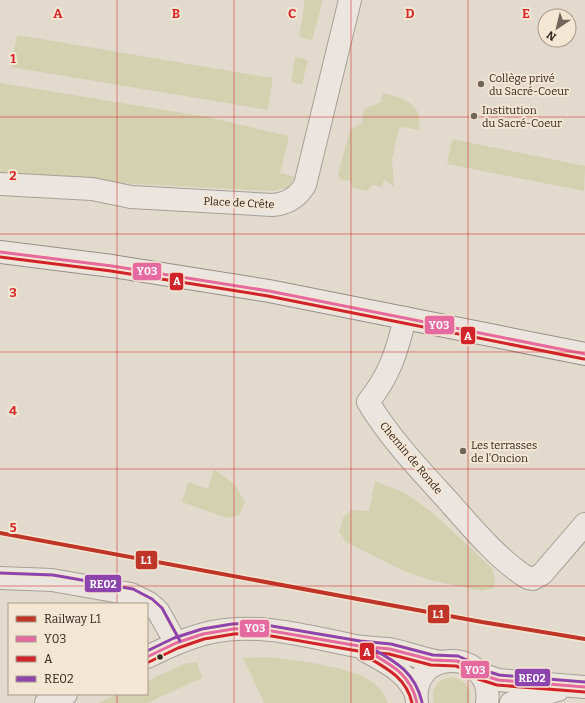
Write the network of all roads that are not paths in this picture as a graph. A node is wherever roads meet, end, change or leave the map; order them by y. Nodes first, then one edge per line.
1 (350, 0) edge
2 (0, 184) edge
3 (0, 252) edge
4 (405, 318) junction
5 (585, 354) edge
6 (585, 524) edge
7 (0, 578) edge
8 (176, 644) junction
9 (358, 646) junction
10 (148, 657) edge
11 (442, 662) junction
12 (480, 674) junction
13 (578, 687) edge
14 (64, 695) edge
15 (416, 700) edge
16 (46, 703) edge
17 (486, 703) edge
18 (511, 703) edge

1 - 2 street, Place de Crête
3 - 4 street
4 - 5 street
4 - 6 street, Chemin de Ronde
7 - 8 street
8 - 9 street
8 - 10 street
9 - 11 street
9 - 15 street
11 - 12 street
11 - 15 street
12 - 13 street
12 - 17 street
13 - 18 street
14 - 16 street

